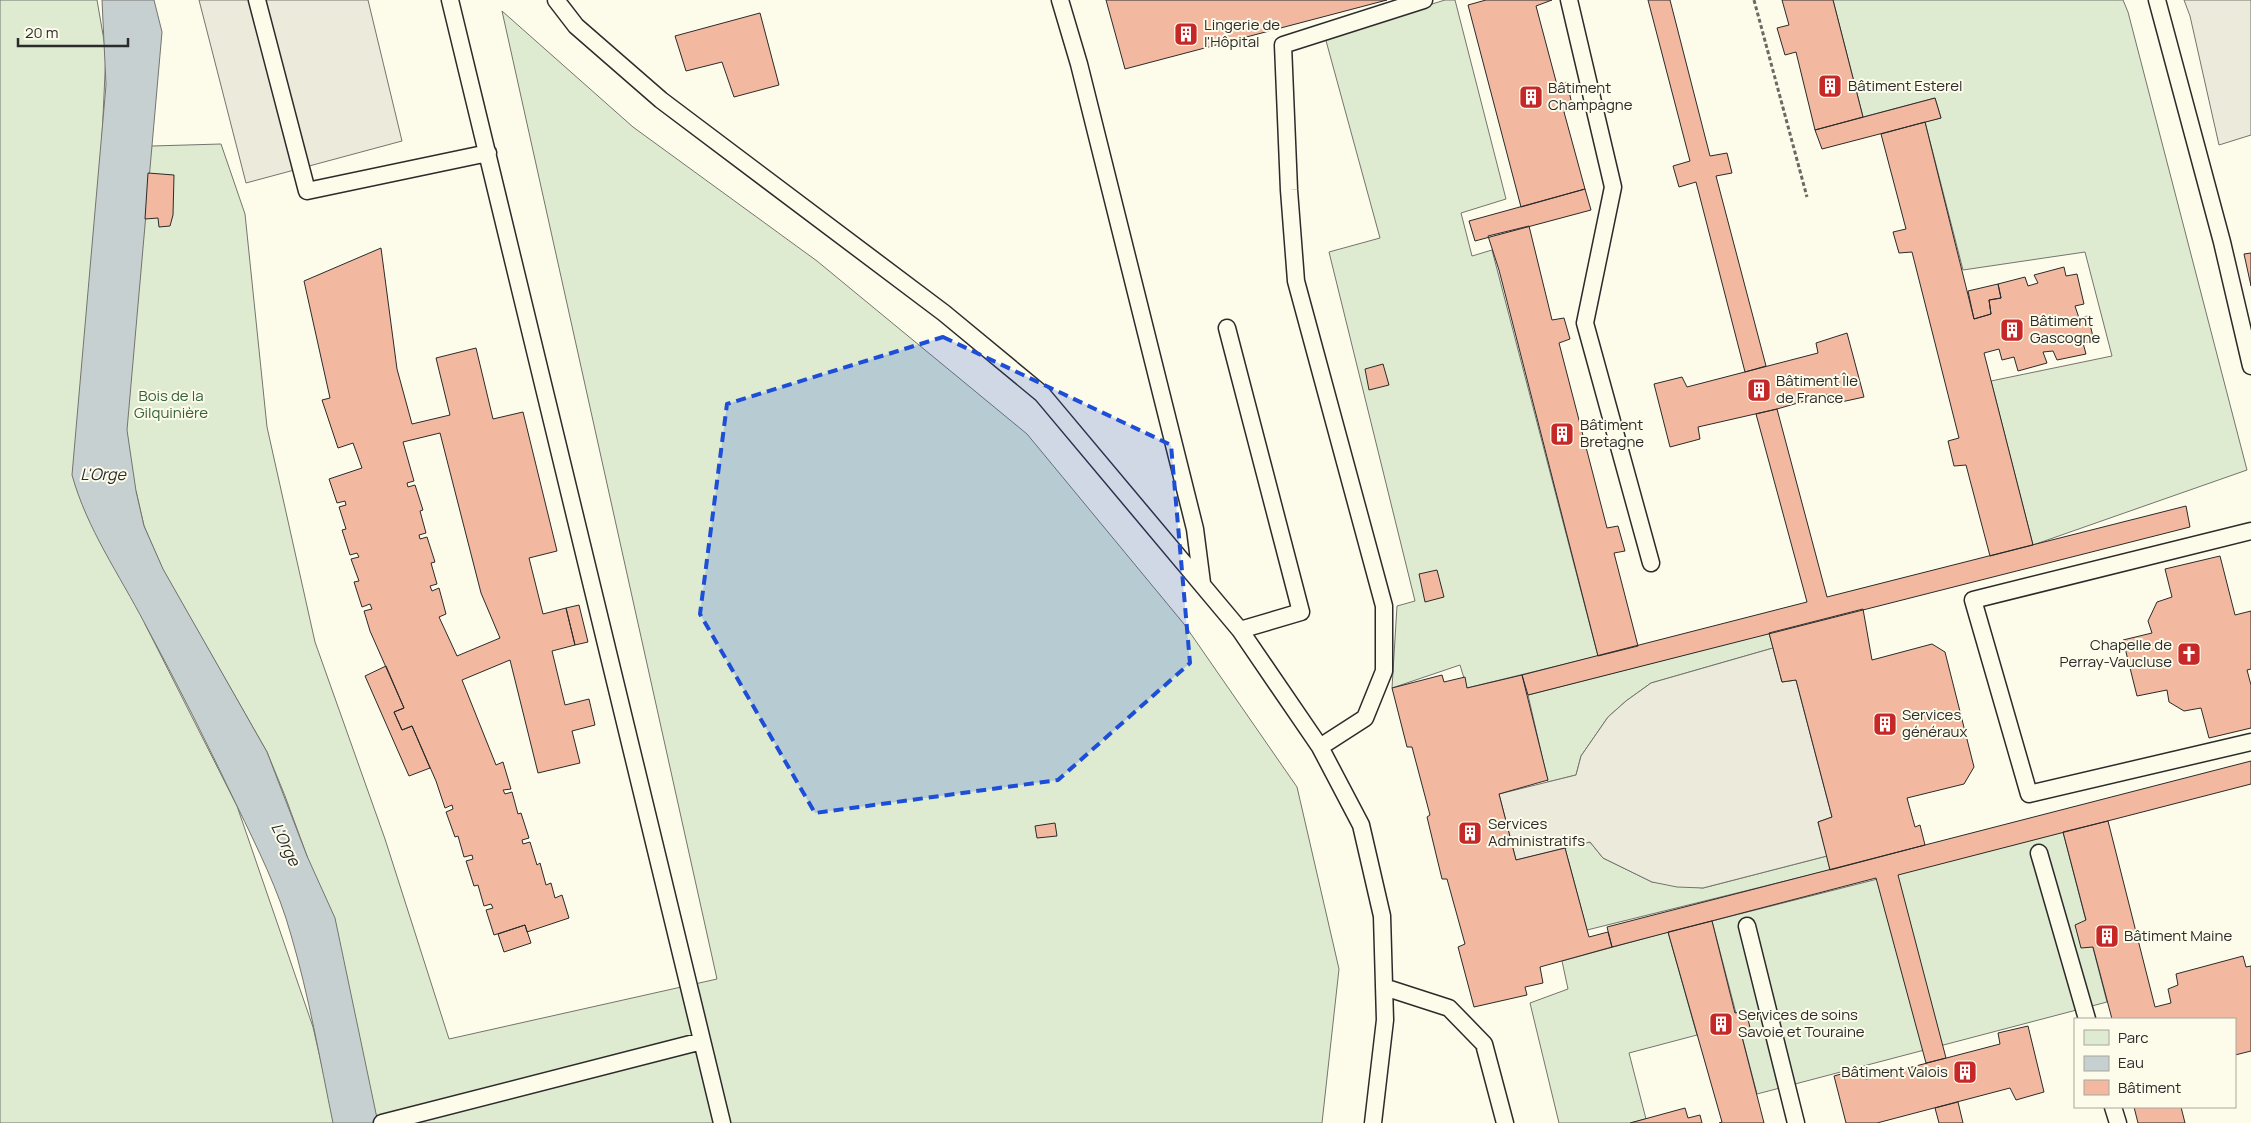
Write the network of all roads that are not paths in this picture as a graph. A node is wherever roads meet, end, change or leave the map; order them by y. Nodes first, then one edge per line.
1 (257, 0) edge
2 (450, 0) edge
3 (556, 0) edge
4 (1060, 0) edge
5 (1424, 0) edge
6 (1569, 0) edge
7 (2157, 0) edge
8 (488, 153) junction
9 (1227, 328) dead end
10 (2251, 366) edge
11 (2251, 531) edge
12 (1652, 563) dead end
13 (1202, 583) junction
14 (1240, 630) junction
15 (2251, 742) edge
16 (1320, 747) junction
17 (2039, 853) dead end
18 (1747, 926) dead end
19 (1384, 987) junction
20 (2087, 1018) edge
21 (702, 1042) junction
22 (2113, 1108) edge
23 (382, 1123) edge
24 (722, 1123) edge
25 (1373, 1123) edge
26 (1505, 1123) edge
27 (1796, 1123) edge
28 (2118, 1123) edge

1 - 8 lane
2 - 8 lane
3 - 13 lane
4 - 13 lane
5 - 16 lane
6 - 12 lane
7 - 10 lane
8 - 21 lane
9 - 14 lane
11 - 15 lane
13 - 14 lane
14 - 16 lane
16 - 19 lane
17 - 20 lane
18 - 27 lane
19 - 25 lane
19 - 26 lane
21 - 23 lane
21 - 24 lane
22 - 28 lane

